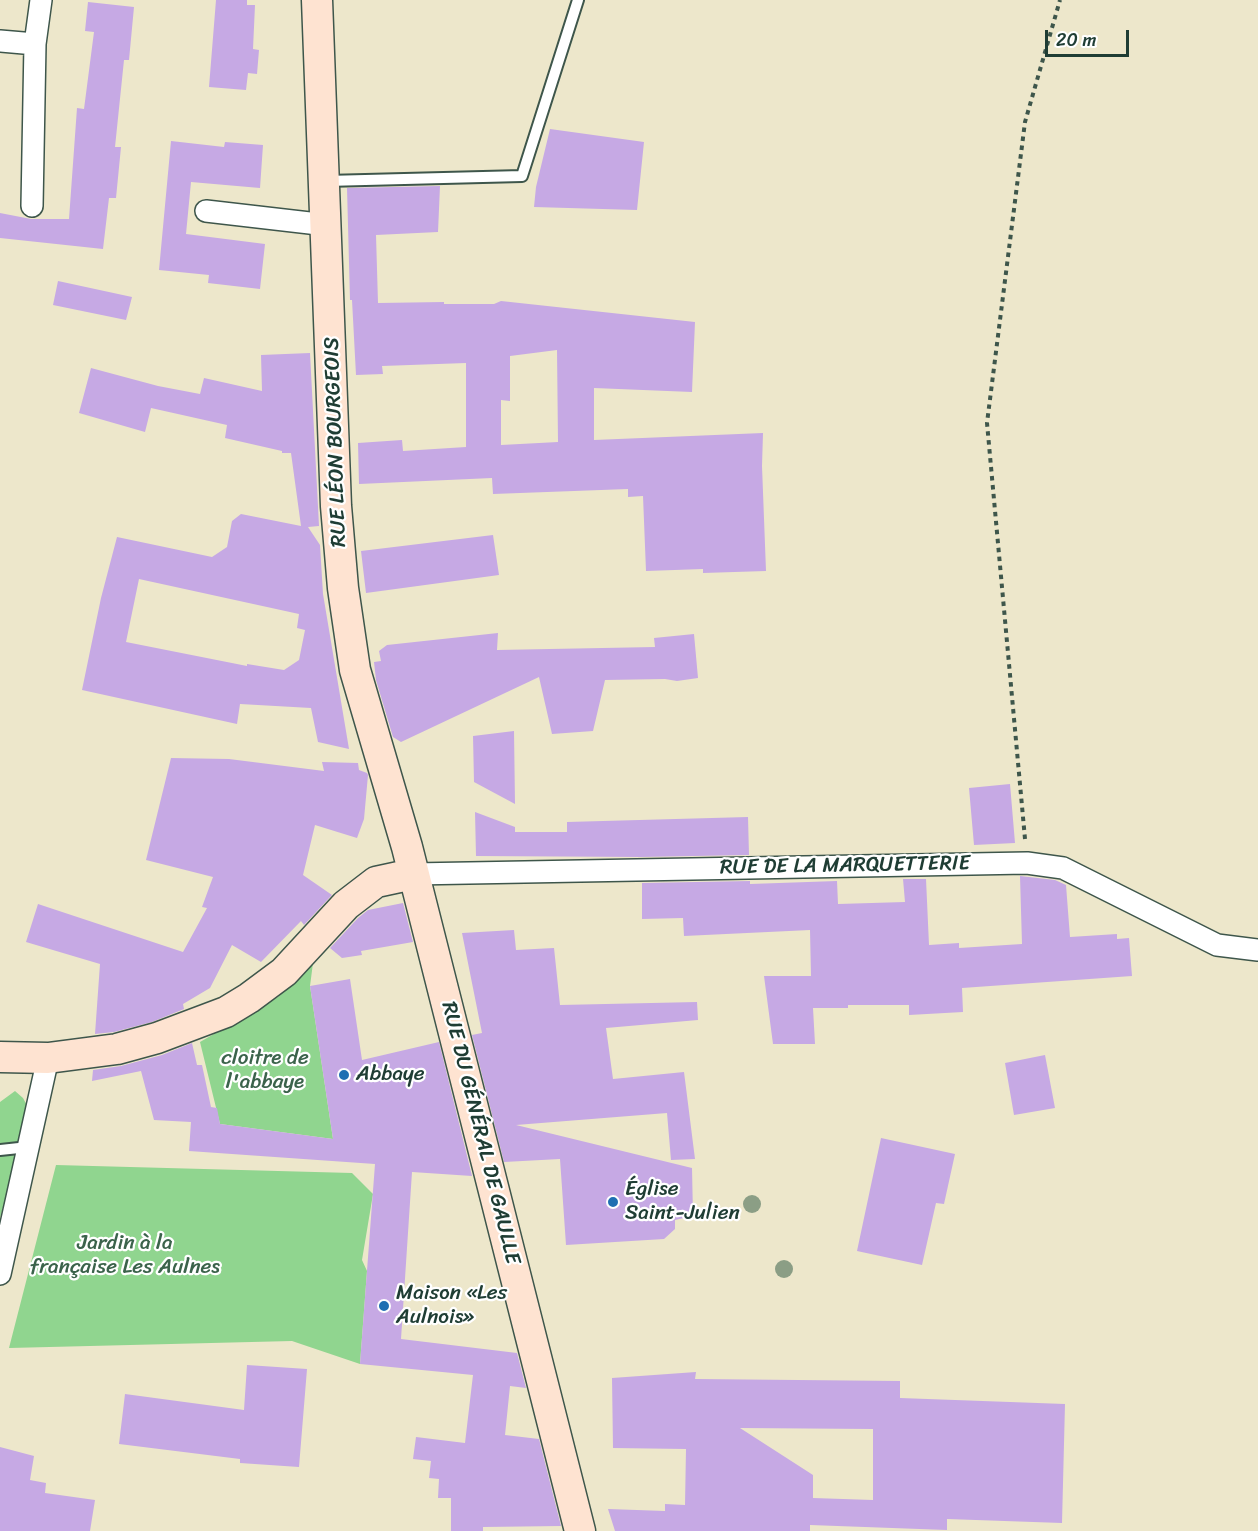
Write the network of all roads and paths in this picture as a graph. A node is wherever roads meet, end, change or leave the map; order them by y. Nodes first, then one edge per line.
1 (40, 0) edge
2 (317, 0) edge
3 (578, 0) edge
4 (1060, 0) edge
5 (0, 41) edge
6 (35, 44) junction
7 (324, 181) junction
8 (32, 206) dead end
9 (206, 211) dead end
10 (327, 225) junction
11 (1027, 863) junction
12 (413, 874) junction
13 (1258, 950) edge
14 (0, 1057) edge
15 (48, 1058) junction
16 (0, 1150) edge
17 (27, 1150) junction
18 (0, 1274) edge
19 (580, 1531) edge

1 - 6 street
2 - 7 street, RUE LÉON BOURGEOIS
3 - 7 lane
4 - 11 path
5 - 6 street
6 - 8 street
7 - 10 street, RUE LÉON BOURGEOIS
9 - 10 street
10 - 12 street, RUE LÉON BOURGEOIS
11 - 12 street, RUE DE LA MARQUETTERIE
11 - 13 street, RUE DE LA MARQUETTERIE
12 - 15 street
12 - 19 street, RUE DU GÉNÉRAL DE GAULLE
14 - 15 street
15 - 17 street
16 - 17 lane
17 - 18 street

